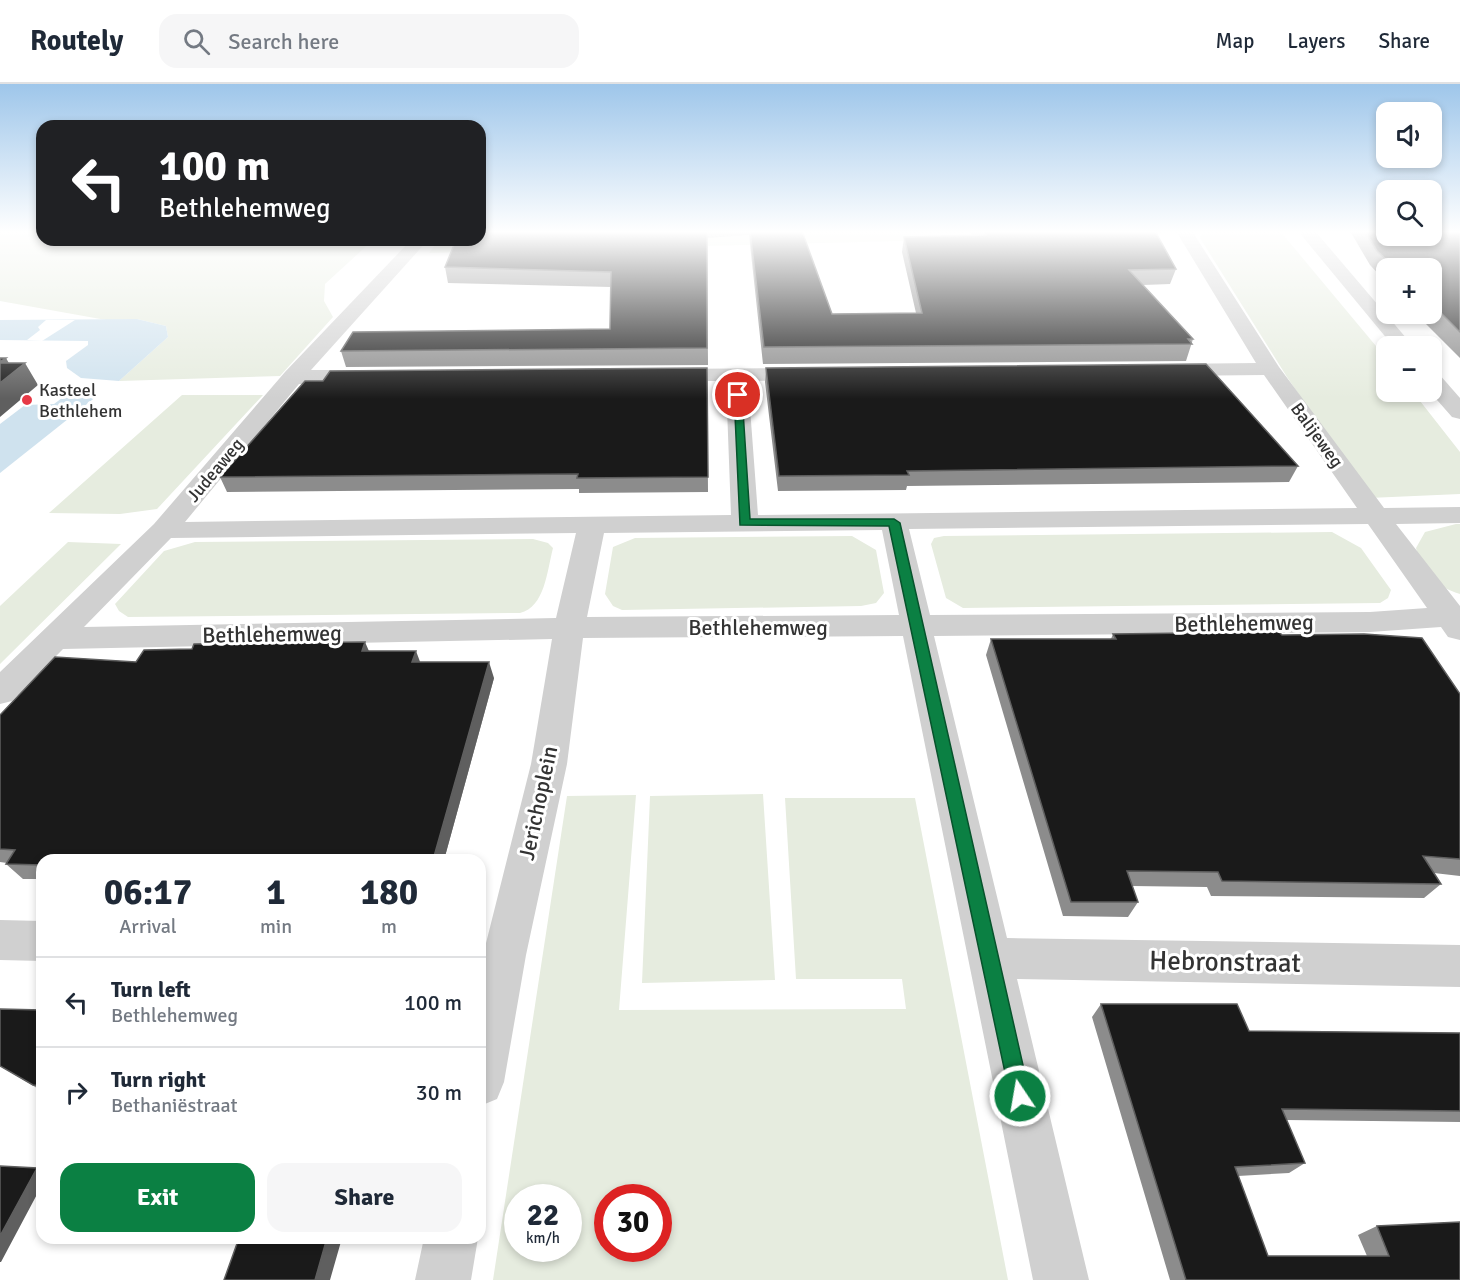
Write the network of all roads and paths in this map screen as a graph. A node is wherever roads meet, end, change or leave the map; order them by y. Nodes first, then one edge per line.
1 (377, 287) edge
2 (1219, 287) edge
3 (1353, 287) edge
4 (1395, 336) edge
5 (1270, 369) junction
6 (1142, 370) edge
7 (827, 373) edge
8 (737, 374) junction
9 (645, 375) edge
10 (293, 377) junction
11 (387, 377) edge
12 (1442, 392) edge
13 (1460, 412) edge
14 (1460, 515) edge
15 (1376, 517) junction
16 (744, 523) junction
17 (894, 523) junction
18 (592, 524) junction
19 (164, 530) junction
20 (1456, 621) edge
21 (917, 626) junction
22 (569, 628) junction
23 (55, 638) junction
24 (0, 692) edge
25 (0, 940) edge
26 (36, 941) edge
27 (492, 954) edge
28 (990, 957) junction
29 (1460, 966) edge
30 (486, 1018) edge
31 (450, 1244) edge
32 (443, 1280) edge
33 (1061, 1280) edge

1 - 10 street, Judeaweg
2 - 5 street, Balijeweg
3 - 4 street
5 - 6 street
5 - 15 street, Balijeweg
7 - 8 street
8 - 9 street
8 - 16 street
10 - 11 street
10 - 19 street, Judeaweg
12 - 13 street
14 - 15 street
15 - 17 street
15 - 20 street, Balijeweg
16 - 17 street
16 - 18 street
17 - 21 street
18 - 19 street
18 - 22 street, Jerichoplein
19 - 23 street, Judeaweg
20 - 21 street, Bethlehemweg
21 - 22 street, Bethlehemweg
21 - 28 street
22 - 23 street, Bethlehemweg
22 - 27 street, Jerichoplein
23 - 24 street, Judeaweg
25 - 26 street
27 - 30 street, Jerichoplein
28 - 29 street, Hebronstraat
28 - 33 street
31 - 32 street

